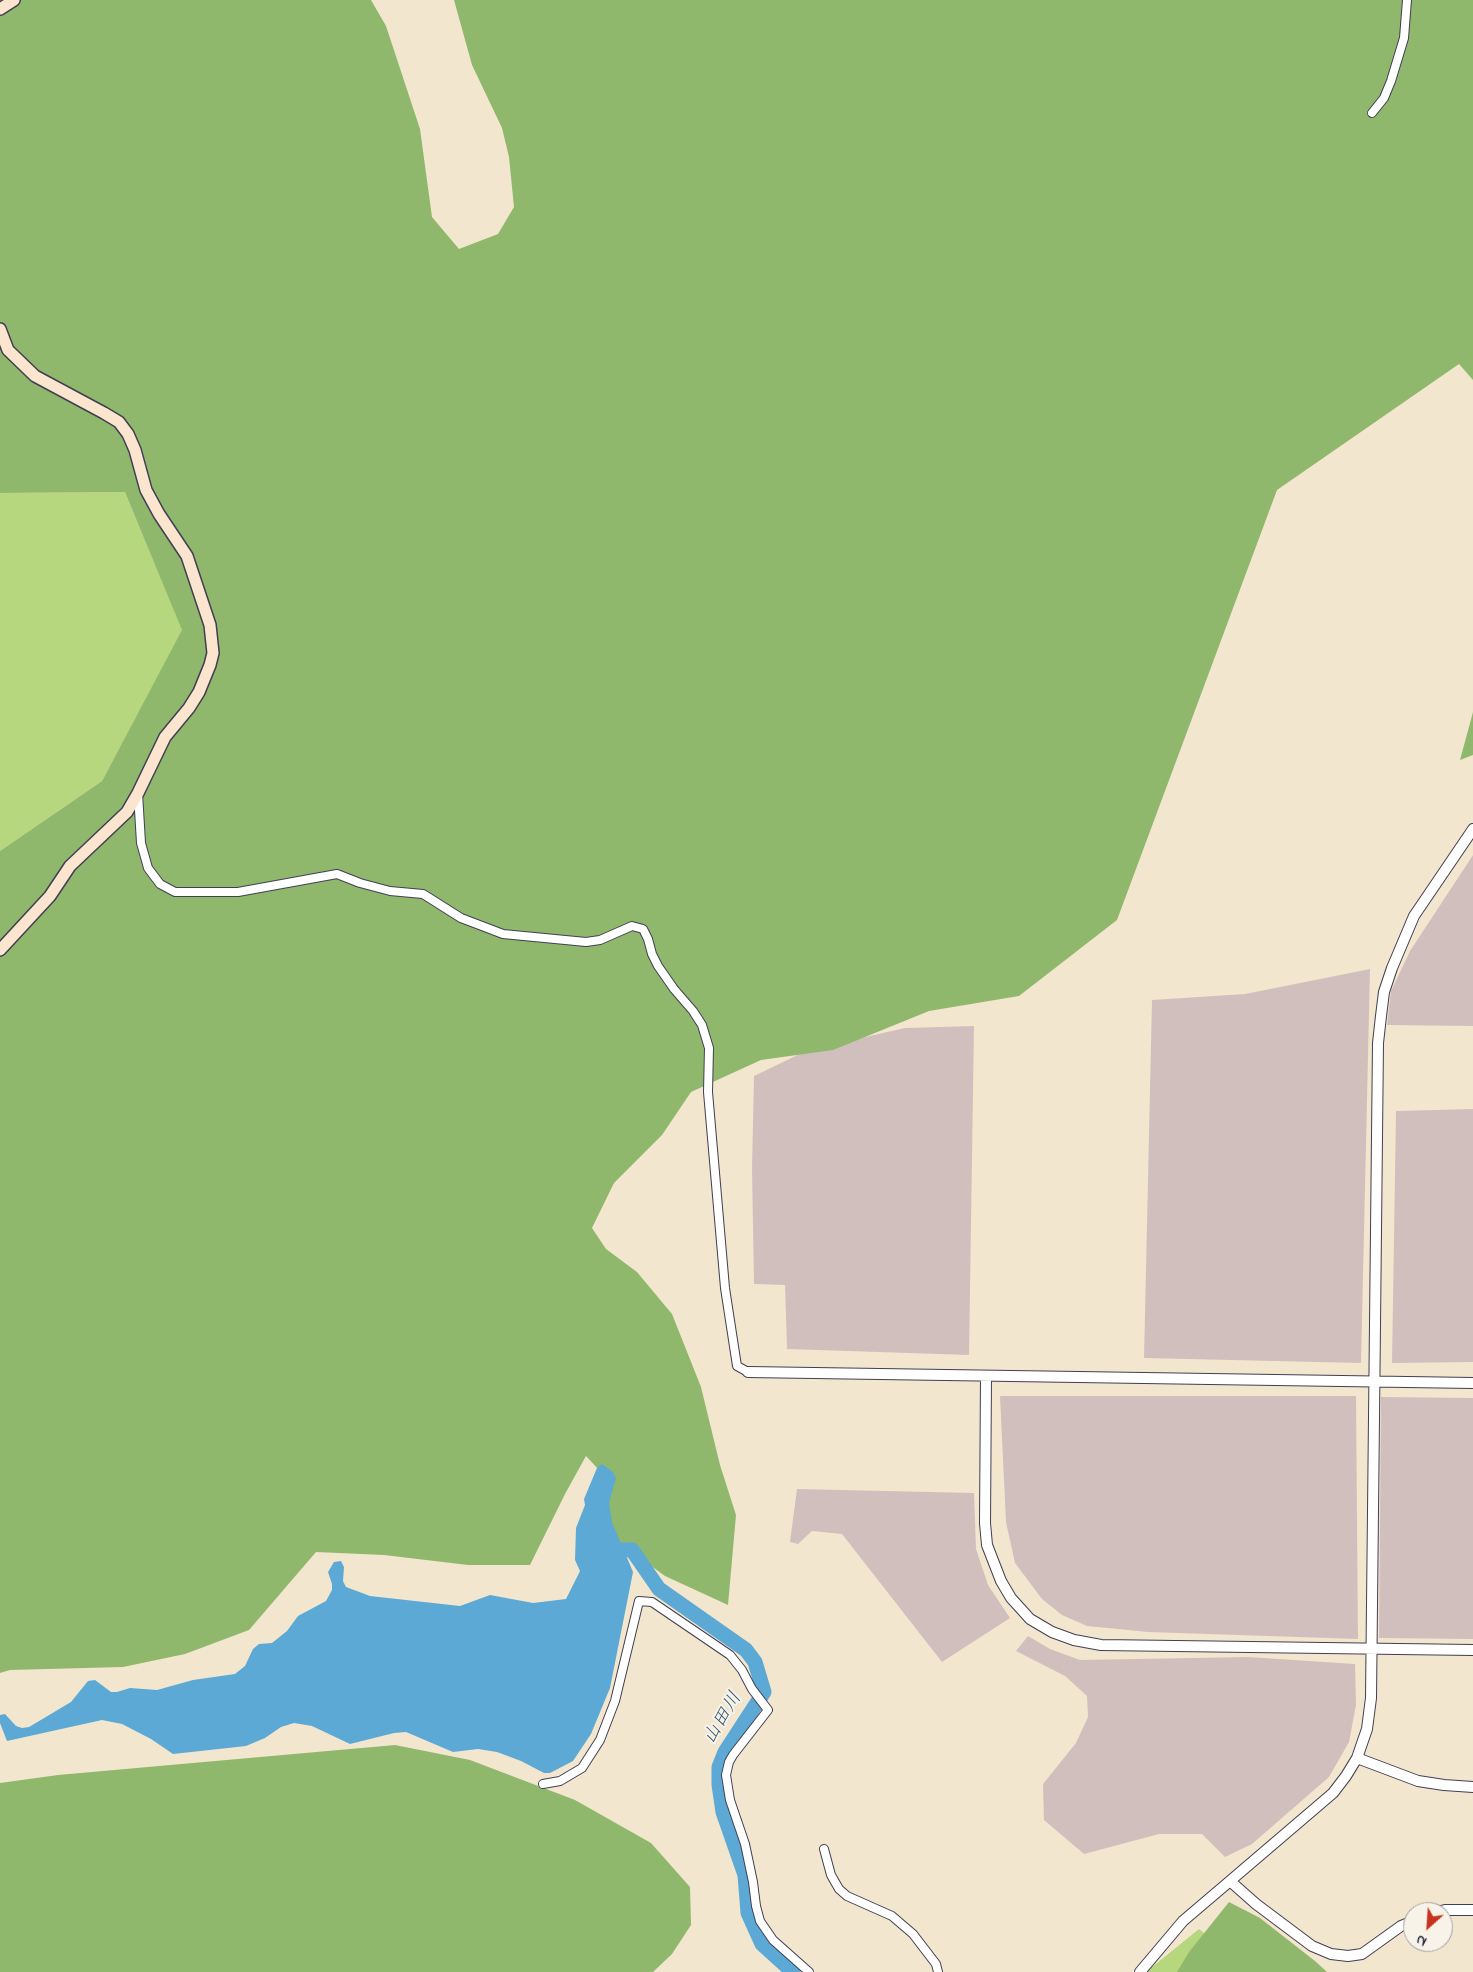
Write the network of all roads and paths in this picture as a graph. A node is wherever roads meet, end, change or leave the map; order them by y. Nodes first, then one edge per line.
1 (14, 0) edge
2 (1408, 0) edge
3 (0, 9) edge
4 (1372, 113) dead end
5 (0, 329) edge
6 (138, 793) junction
7 (1473, 829) edge
8 (0, 950) edge
9 (748, 1372) joint
10 (986, 1376) junction
11 (1374, 1382) junction
12 (1473, 1383) edge
13 (1371, 1649) junction
14 (1473, 1650) edge
15 (1357, 1758) junction
16 (544, 1784) dead end
17 (1473, 1787) edge
18 (824, 1849) dead end
19 (1230, 1881) junction
20 (1453, 1910) edge
21 (1473, 1910) edge
22 (1403, 1925) edge
23 (810, 1972) edge
24 (938, 1972) edge
25 (1140, 1972) edge

1 - 3 main road
2 - 4 street
5 - 6 main road
6 - 8 main road
6 - 9 street
7 - 11 street
9 - 10 street
10 - 11 street
10 - 13 street
11 - 12 street
11 - 13 street
13 - 14 street
13 - 15 street
15 - 17 street
15 - 19 street
16 - 23 street
18 - 24 street
19 - 22 street
19 - 25 street
20 - 21 street

